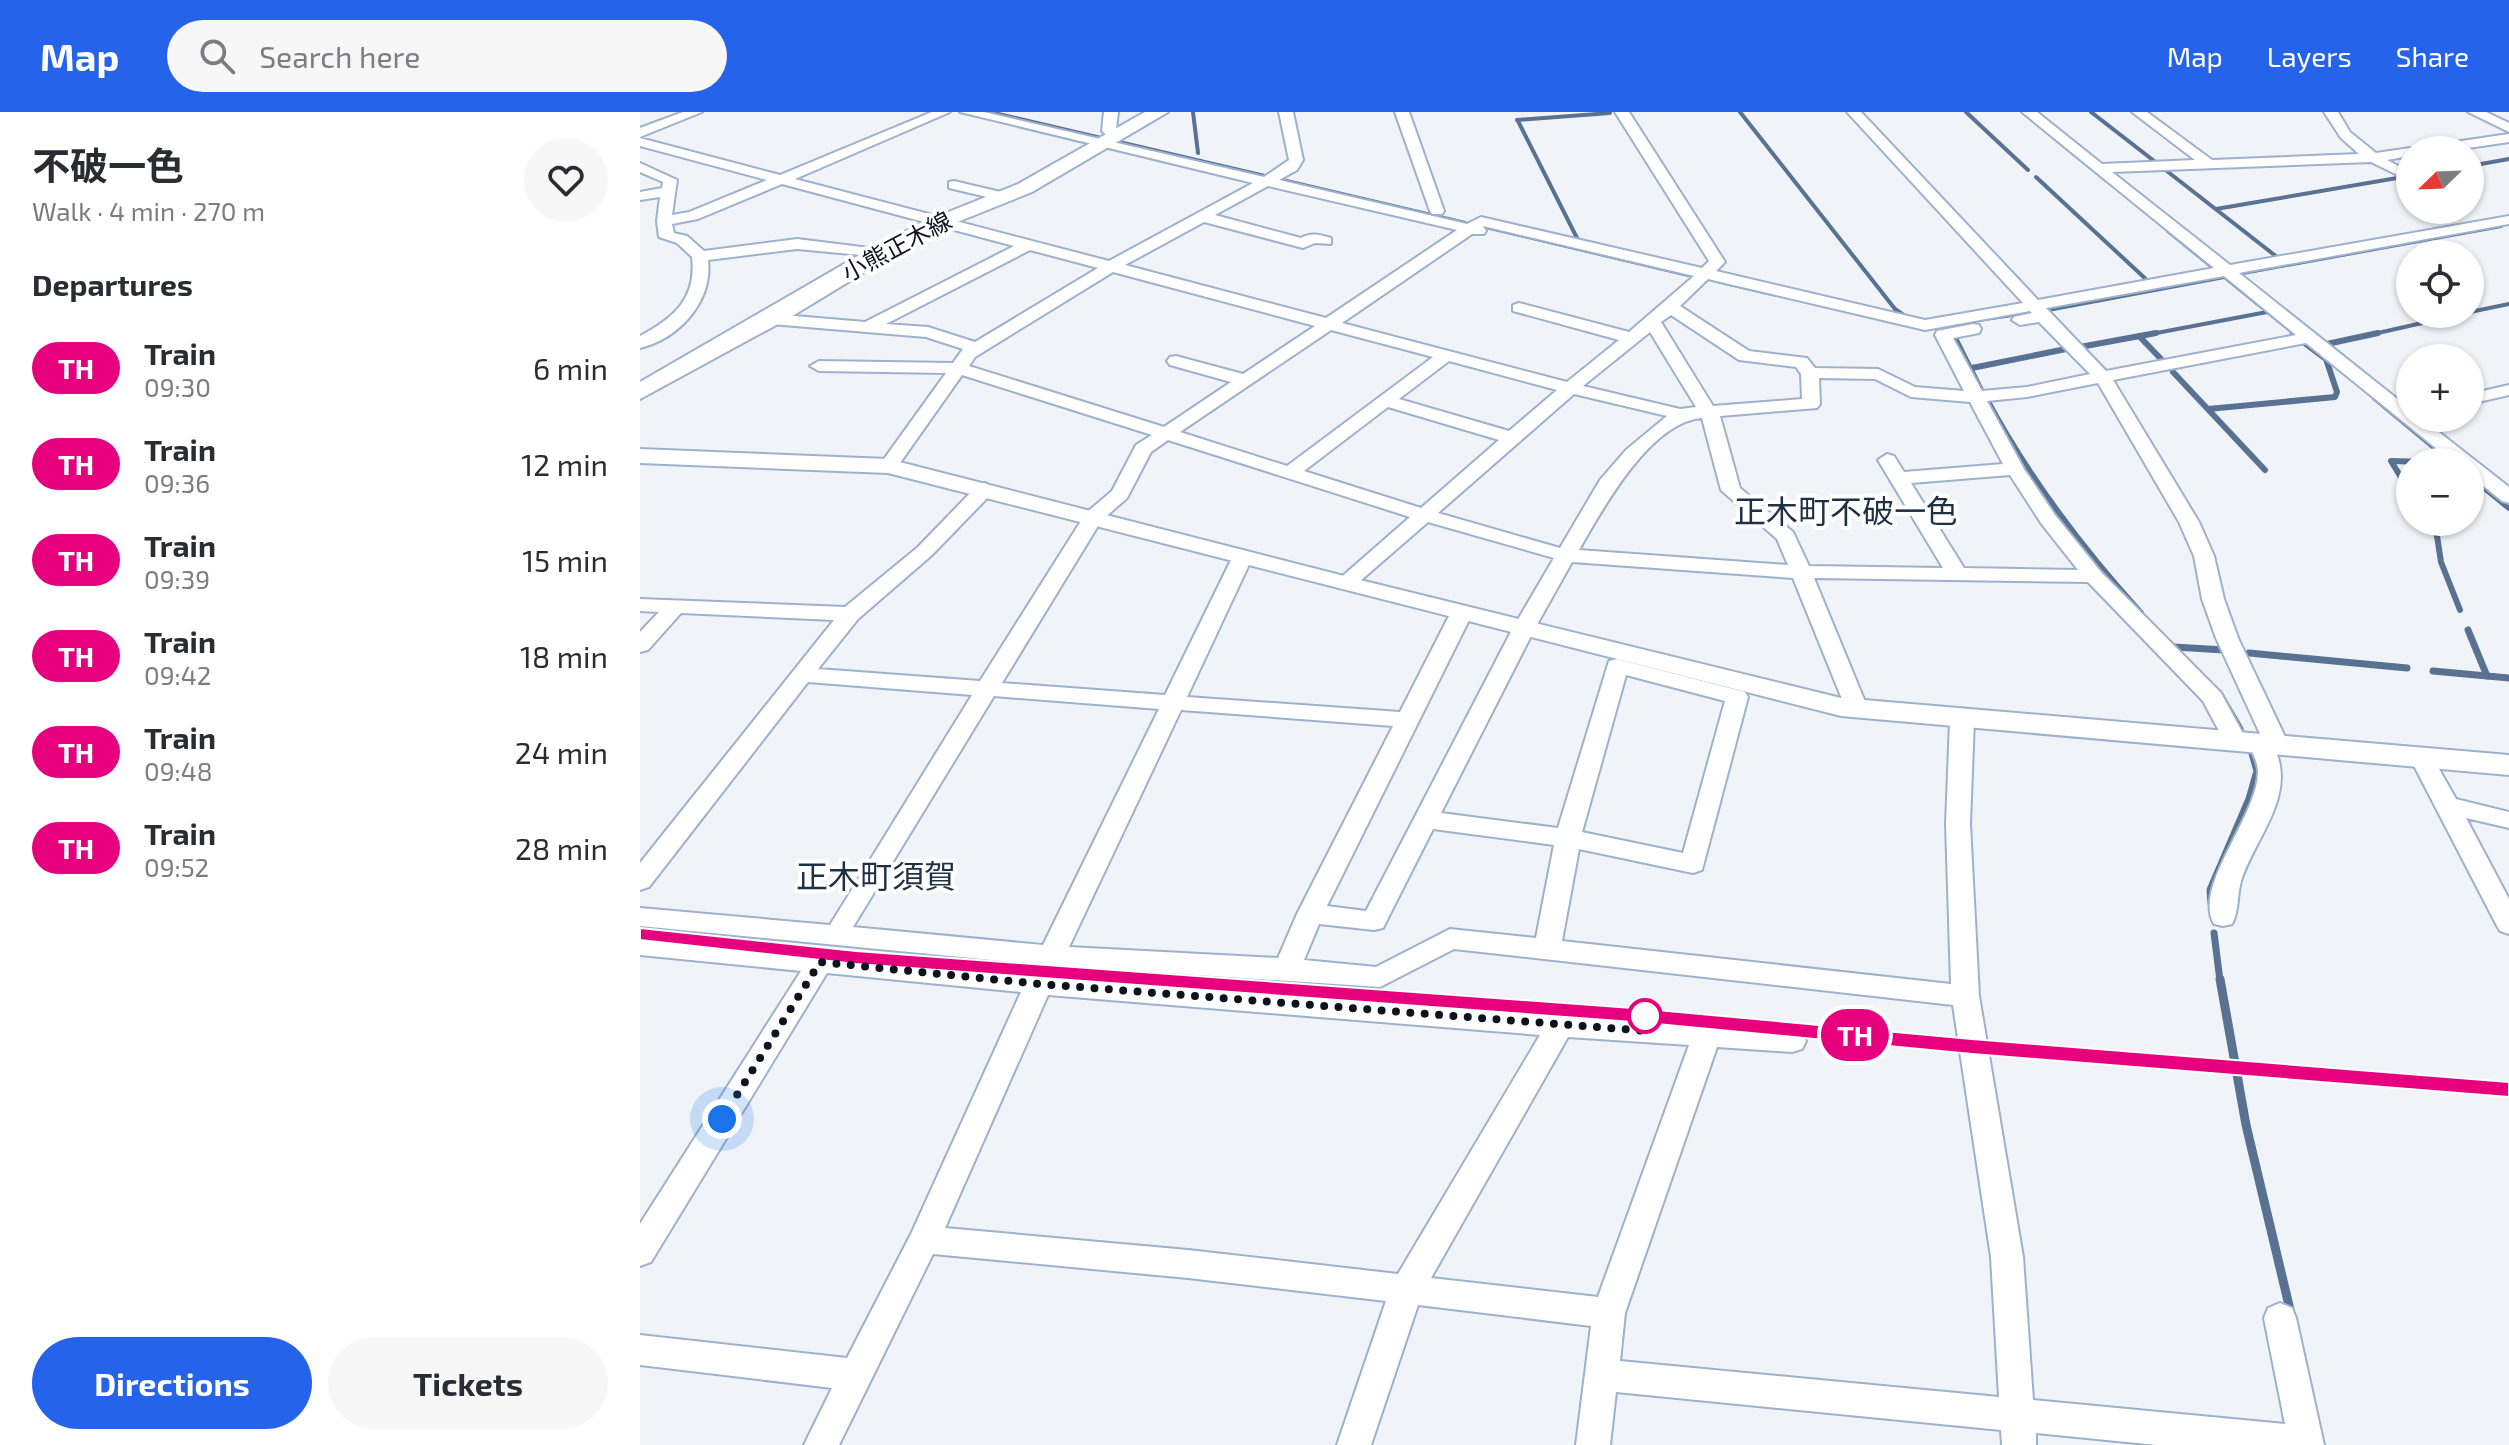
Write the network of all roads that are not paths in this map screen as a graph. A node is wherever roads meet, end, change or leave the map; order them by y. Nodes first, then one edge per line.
1 (695, 112) edge
2 (943, 112) edge
3 (967, 112) edge
4 (1010, 112) edge
5 (1111, 112) edge
6 (1159, 112) edge
7 (1286, 112) edge
8 (1402, 112) edge
9 (1622, 112) edge
10 (1854, 112) edge
11 (2029, 112) edge
12 (2139, 112) edge
13 (2331, 112) edge
14 (2475, 112) edge
15 (2449, 128) dead end
16 (2509, 128) edge
17 (640, 133) edge
18 (2460, 136) edge
19 (2509, 138) edge
20 (1110, 139) junction
21 (640, 142) edge
22 (2484, 142) edge
23 (2396, 154) edge
24 (2370, 158) junction
25 (2209, 164) junction
26 (640, 167) edge
27 (2097, 168) junction
28 (2396, 171) edge
29 (1274, 178) junction
30 (779, 180) junction
31 (2396, 181) edge
32 (954, 185) dead end
33 (2379, 185) dead end
34 (670, 191) junction
35 (640, 196) edge
36 (1004, 197) junction
37 (1437, 211) junction
38 (2484, 212) edge
39 (1200, 216) junction
40 (664, 221) junction
41 (2507, 222) edge
42 (938, 223) junction
43 (1476, 225) junction
44 (1326, 241) dead end
45 (1027, 245) junction
46 (878, 254) junction
47 (700, 256) junction
48 (1112, 266) junction
49 (2227, 271) junction
50 (1702, 278) junction
51 (1670, 307) junction
52 (1519, 308) dead end
53 (2039, 311) junction
54 (771, 319) junction
55 (1652, 321) junction
56 (1330, 324) junction
57 (869, 326) junction
58 (1943, 335) junction
59 (2309, 337) junction
60 (1631, 338) junction
61 (640, 343) edge
62 (976, 348) junction
63 (1446, 355) junction
64 (1176, 361) dead end
65 (819, 366) dead end
66 (958, 368) junction
67 (1810, 373) junction
68 (2103, 378) junction
69 (1245, 380) junction
70 (1570, 388) junction
71 (2509, 390) edge
72 (640, 392) edge
73 (2484, 396) edge
74 (1975, 397) junction
75 (1385, 401) junction
76 (2396, 405) edge
77 (1680, 414) junction
78 (1710, 414) junction
79 (2429, 432) edge
80 (1165, 433) junction
81 (1512, 438) junction
82 (2448, 448) edge
83 (640, 456) edge
84 (1887, 460) dead end
85 (888, 466) junction
86 (2015, 469) junction
87 (1290, 473) junction
88 (2484, 477) edge
89 (1898, 478) junction
90 (985, 489) junction
91 (2509, 497) edge
92 (1424, 515) junction
93 (1093, 517) junction
94 (1564, 555) junction
95 (1243, 556) junction
96 (1801, 572) junction
97 (1958, 575) junction
98 (2094, 576) junction
99 (1345, 584) junction
100 (640, 605) edge
101 (676, 606) junction
102 (1462, 612) junction
103 (850, 614) junction
104 (1524, 628) junction
105 (640, 645) edge
106 (802, 675) junction
107 (986, 691) junction
108 (1173, 704) junction
109 (1857, 709) junction
110 (1408, 720) junction
111 (1962, 720) junction
112 (2257, 743) junction
113 (2422, 758) junction
114 (2509, 765) edge
115 (2447, 805) junction
116 (1427, 820) junction
117 (2509, 820) edge
118 (1568, 838) junction
119 (640, 881) edge
120 (1310, 914) junction
121 (640, 917) edge
122 (2223, 917) dead end
123 (842, 924) dead end
124 (2509, 924) edge
125 (640, 945) edge
126 (1547, 949) junction
127 (1053, 956) junction
128 (820, 962) junction
129 (1287, 969) junction
130 (1040, 984) junction
131 (1965, 996) junction
132 (1560, 1026) junction
133 (1707, 1035) junction
134 (1792, 1041) dead end
135 (924, 1240) junction
136 (640, 1251) edge
137 (1407, 1289) junction
138 (1609, 1313) junction
139 (2280, 1318) dead end
140 (640, 1350) edge
141 (856, 1375) junction
142 (1601, 1375) junction
143 (2018, 1430) edge
144 (2307, 1444) edge
145 (821, 1445) edge
146 (1354, 1445) edge
147 (1593, 1445) edge

1 - 17 street
2 - 30 street
3 - 20 street
4 - 20 street
5 - 20 street
6 - 20 main road, 小熊正木線
7 - 29 street
8 - 37 street
9 - 50 street
10 - 53 street
11 - 27 street
12 - 25 street
13 - 24 street
14 - 16 street
15 - 18 street
19 - 22 street
20 - 29 street
20 - 36 main road, 小熊正木線
21 - 30 street
23 - 24 street
24 - 25 street
24 - 28 street
25 - 27 street
26 - 34 street
27 - 49 street
29 - 37 street
29 - 39 street
29 - 43 street
30 - 40 street
30 - 42 street
31 - 33 street
32 - 36 street
34 - 35 street
34 - 40 street
36 - 42 main road, 小熊正木線
37 - 43 street
38 - 41 street
39 - 44 street
39 - 48 street
40 - 47 street
41 - 49 street
42 - 45 street
42 - 46 main road, 小熊正木線
43 - 50 street
43 - 56 street
45 - 48 street
45 - 57 street
46 - 47 street
46 - 54 main road, 小熊正木線
47 - 61 street
48 - 56 street
48 - 62 street
49 - 53 street
49 - 59 street
50 - 51 street
50 - 53 street
50 - 58 street
51 - 55 street
51 - 67 street
52 - 60 street
53 - 58 street
53 - 68 street
54 - 57 street
54 - 72 main road, 小熊正木線
55 - 60 street
55 - 78 street
56 - 63 street
56 - 69 street
57 - 62 street
58 - 74 street
59 - 68 street
59 - 76 street
60 - 70 street
62 - 66 street
63 - 70 street
63 - 75 street
64 - 69 street
65 - 66 street
66 - 80 street
66 - 85 street
67 - 74 street
67 - 78 street
68 - 74 street
68 - 112 street
69 - 80 street
70 - 77 street
70 - 81 street
71 - 73 street
74 - 86 street
75 - 81 street
75 - 87 street
77 - 78 street
77 - 94 street
78 - 96 street
79 - 82 street
80 - 87 street
80 - 93 street
81 - 92 street
83 - 85 street
84 - 89 street
85 - 90 street
86 - 89 street
86 - 98 street
87 - 92 street
88 - 91 street
89 - 97 street
90 - 93 street
90 - 103 street
92 - 94 street
92 - 99 street
93 - 95 street
93 - 107 street
94 - 96 street
94 - 104 street
95 - 99 street
95 - 108 street
96 - 97 street
96 - 109 street
97 - 98 street
98 - 112 street
99 - 102 street
100 - 101 street
101 - 103 street
101 - 105 street
102 - 104 street
102 - 110 street
103 - 106 street
104 - 109 street
104 - 116 street
106 - 107 street
106 - 119 street
107 - 108 street
107 - 123 street
108 - 110 street
108 - 127 street
109 - 111 street
110 - 120 street
111 - 112 street
111 - 131 street
112 - 113 street
112 - 122 street
113 - 114 street
113 - 115 street
115 - 117 street
115 - 124 street
116 - 118 street
116 - 120 street
118 - 118 street
118 - 126 street
120 - 129 street
121 - 127 street
125 - 128 street
126 - 129 street
126 - 131 street
127 - 129 street
127 - 130 street
128 - 130 street
128 - 136 street
130 - 132 street
130 - 135 street
131 - 143 street
132 - 133 street
132 - 137 street
133 - 134 street
133 - 138 street
135 - 137 street
135 - 141 street
137 - 138 street
137 - 146 street
138 - 142 street
139 - 144 street
140 - 141 street
141 - 145 street
142 - 143 street
142 - 147 street
143 - 144 street

